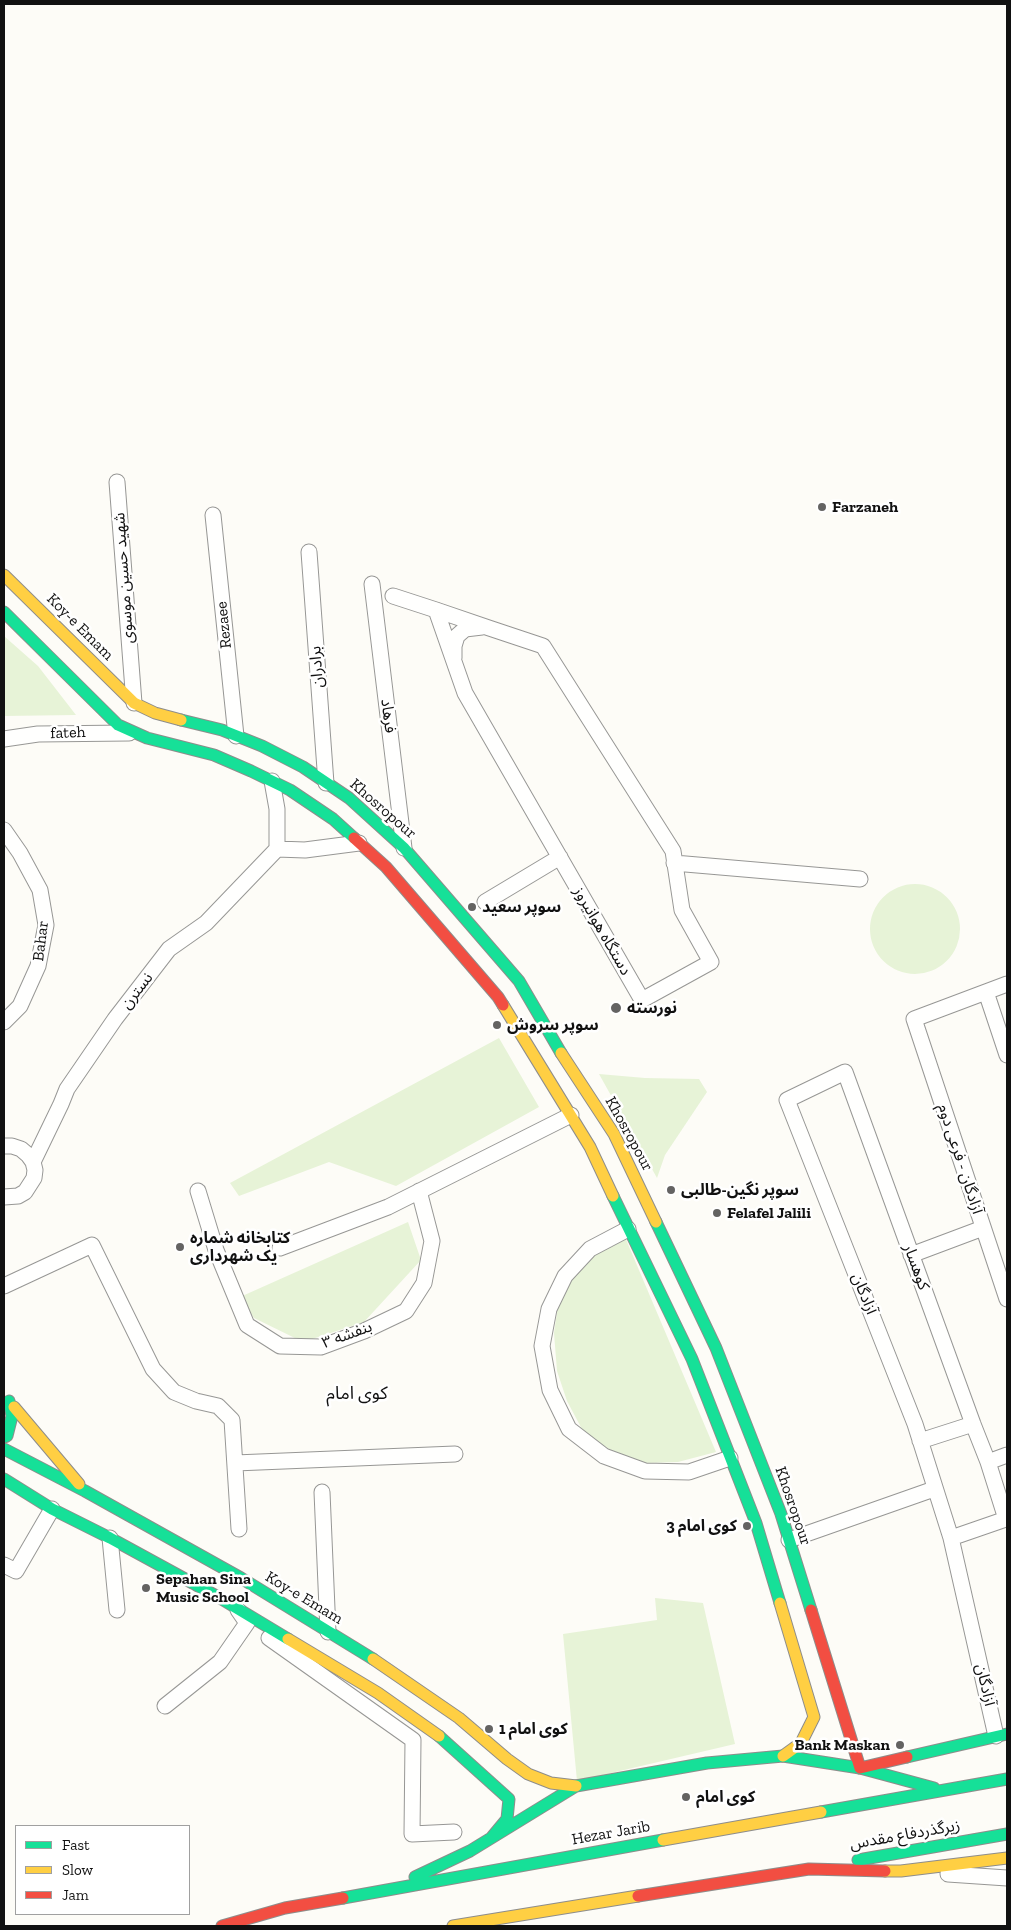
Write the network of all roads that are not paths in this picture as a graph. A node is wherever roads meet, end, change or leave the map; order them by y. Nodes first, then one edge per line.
1 (117, 482) dead end
2 (213, 515) dead end
3 (309, 552) dead end
4 (4, 575) edge
5 (372, 584) dead end
6 (393, 596) dead end
7 (436, 610) junction
8 (4, 612) edge
9 (489, 628) junction
10 (454, 662) junction
11 (120, 709) junction
12 (133, 733) junction
13 (236, 736) junction
14 (4, 740) edge
15 (272, 781) junction
16 (326, 783) junction
17 (4, 830) edge
18 (359, 843) junction
19 (277, 849) junction
20 (560, 857) junction
21 (403, 863) junction
22 (674, 863) junction
23 (860, 879) dead end
24 (485, 902) dead end
25 (1007, 984) edge
26 (986, 992) junction
27 (4, 1022) edge
28 (1007, 1055) edge
29 (554, 1065) junction
30 (787, 1100) joint
31 (571, 1115) junction
32 (4, 1146) edge
33 (33, 1162) junction
34 (198, 1191) dead end
35 (419, 1191) junction
36 (4, 1197) edge
37 (983, 1228) junction
38 (628, 1229) junction
39 (280, 1248) dead end
40 (912, 1255) junction
41 (4, 1286) edge
42 (1007, 1299) edge
43 (9, 1400) edge
44 (724, 1404) junction
45 (973, 1424) junction
46 (4, 1437) edge
47 (920, 1441) junction
48 (4, 1448) edge
49 (455, 1454) dead end
50 (1007, 1455) edge
51 (730, 1458) junction
52 (988, 1462) junction
53 (235, 1463) junction
54 (56, 1476) junction
55 (4, 1479) edge
56 (934, 1489) junction
57 (85, 1491) junction
58 (322, 1492) dead end
59 (47, 1506) junction
60 (239, 1528) dead end
61 (110, 1538) junction
62 (951, 1538) junction
63 (789, 1540) junction
64 (4, 1565) edge
65 (211, 1601) dead end
66 (235, 1607) junction
67 (117, 1610) dead end
68 (247, 1623) junction
69 (328, 1632) junction
70 (838, 1699) junction
71 (165, 1706) dead end
72 (812, 1710) junction
73 (1002, 1735) edge
74 (783, 1756) junction
75 (507, 1760) junction
76 (860, 1768) junction
77 (1007, 1779) edge
78 (489, 1780) junction
79 (576, 1786) junction
80 (941, 1790) junction
81 (454, 1832) dead end
82 (1007, 1834) edge
83 (491, 1838) junction
84 (1007, 1858) edge
85 (810, 1869) junction
86 (901, 1871) junction
87 (1007, 1878) edge
88 (391, 1889) junction
89 (478, 1924) edge
90 (222, 1926) edge
91 (454, 1926) edge

1 - 11 street, شهید حسین موسوی
2 - 13 street, Rezaee
3 - 16 street, برادران
4 - 11 street, Koy-e Emam
5 - 21 street, فرهاد
6 - 7 street, دستگاه هوانیروز
7 - 9 street, دستگاه هوانیروز
7 - 10 street, دستگاه هوانیروز
8 - 11 street
9 - 10 street, دستگاه هوانیروز
9 - 22 street, دستگاه هوانیروز
10 - 20 street, دستگاه هوانیروز
11 - 12 street, Khosropour
11 - 13 street, Khosropour
12 - 14 street, fateh
12 - 15 street, Khosropour
13 - 16 street, Khosropour
15 - 18 street, Khosropour
15 - 19 street
16 - 21 street, Khosropour
17 - 27 street, Bahar
18 - 19 street
18 - 21 street, Khosropour
19 - 33 street, نسترن
20 - 22 street, دستگاه هوانیروز
20 - 24 street
21 - 29 street, Khosropour
21 - 29 street, Khosropour
22 - 23 street
25 - 26 street
26 - 28 street
26 - 37 street, آزادگان - فرعی دوم
29 - 31 street, Khosropour
29 - 44 street, Khosropour
30 - 40 street, کوهسار
30 - 47 street, آزادگان
31 - 35 street
31 - 38 street, Khosropour
32 - 33 street
33 - 36 street, نسترن
34 - 35 street, بنفشه ۳
35 - 39 street
37 - 40 street
37 - 42 street, آزادگان - فرعی دوم
38 - 44 street, Khosropour
38 - 51 street
40 - 45 street, کوهسار
41 - 53 street
43 - 46 street
43 - 57 street
44 - 51 street, Khosropour
44 - 63 street, Khosropour
45 - 47 street
45 - 52 street, کوهسار
47 - 56 street, آزادگان
48 - 54 street, Koy-e Emam
49 - 53 street
50 - 52 street
51 - 72 street, Khosropour
52 - 62 street, کوهسار
53 - 60 street
54 - 57 street, Koy-e Emam
54 - 59 street
55 - 59 street
56 - 62 street, آزادگان
56 - 63 street
57 - 69 street, Koy-e Emam
58 - 69 street
59 - 61 street
59 - 64 street
61 - 66 street
61 - 67 street
62 - 73 street, آزادگان
63 - 70 street, Khosropour
65 - 68 street
66 - 68 street
66 - 78 street
68 - 71 street
68 - 81 street
69 - 75 street, Koy-e Emam
70 - 72 street
70 - 76 street, Khosropour
72 - 74 street, Khosropour
73 - 76 street
74 - 76 street
74 - 79 street
75 - 78 street
75 - 79 street, Koy-e Emam
76 - 80 street
77 - 80 street, Hezar Jarib
78 - 83 street
79 - 83 street
80 - 88 street, Hezar Jarib
82 - 85 street, زیرگذردفاع مقدس
83 - 88 street
84 - 86 street
85 - 86 street
85 - 89 street
86 - 87 street
88 - 90 street, Hezar Jarib
89 - 91 street

